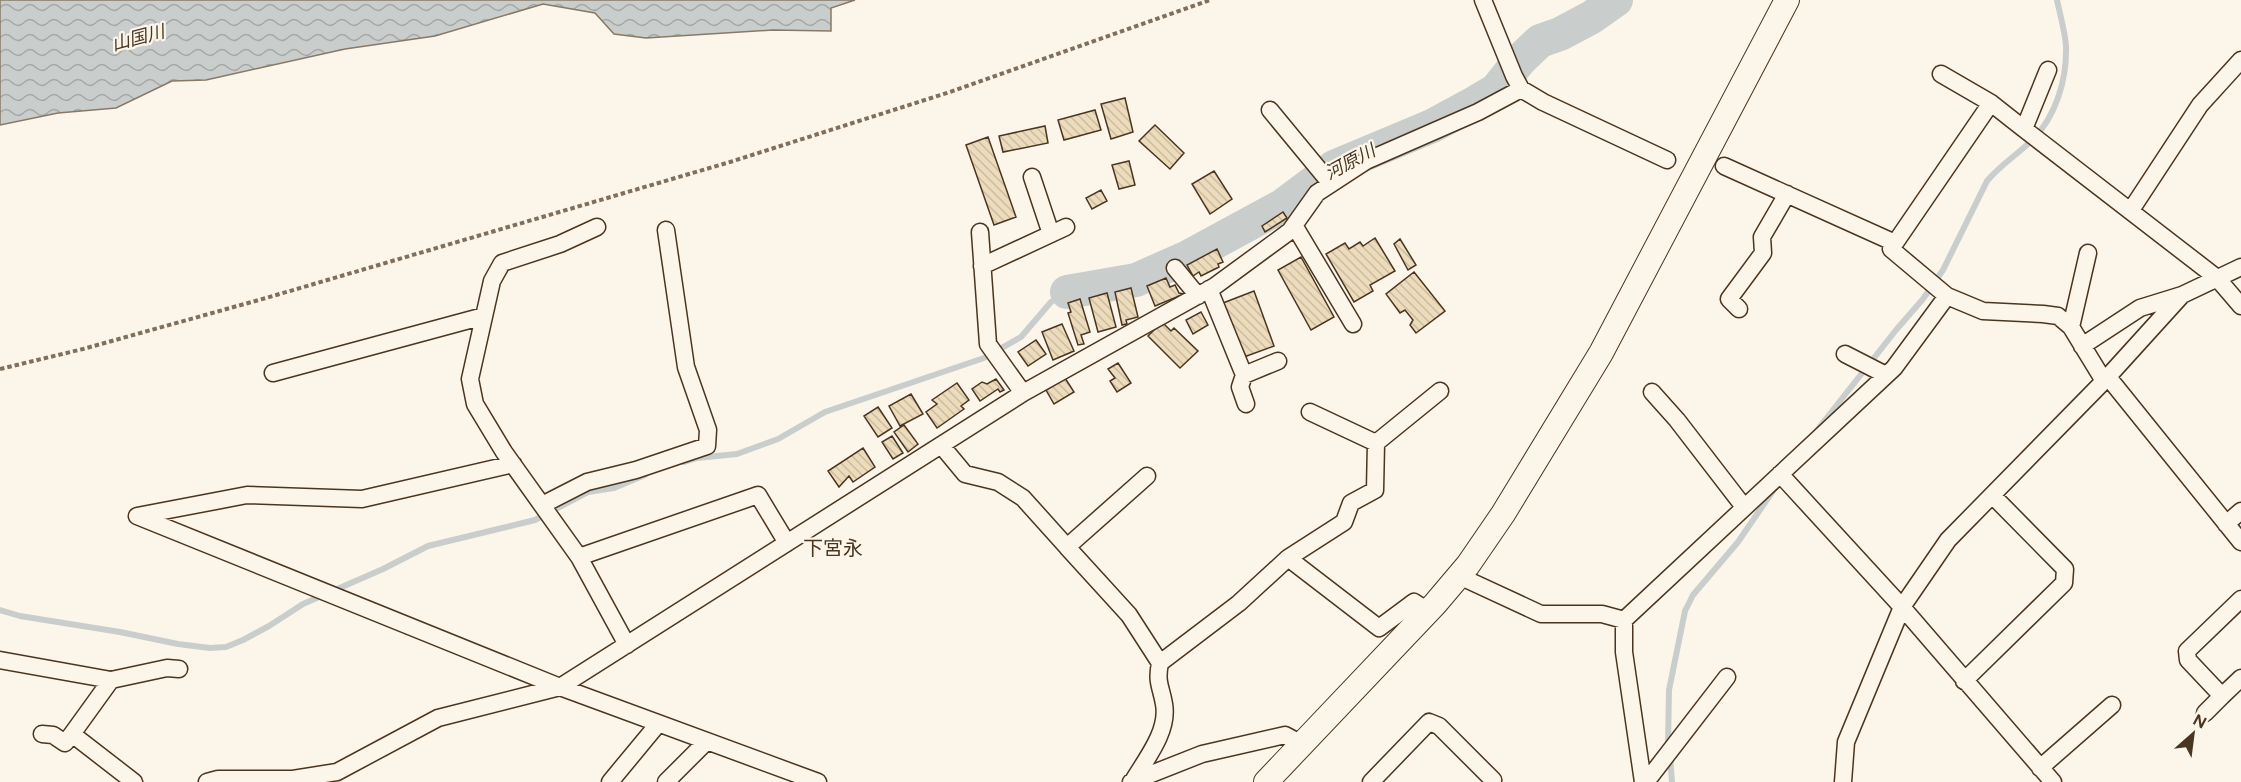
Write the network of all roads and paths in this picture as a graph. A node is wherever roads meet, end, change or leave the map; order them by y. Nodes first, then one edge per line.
1 (1210, 0) edge
2 (1483, 0) edge
3 (1787, 0) edge
4 (2241, 60) edge
5 (2048, 70) dead end
6 (1941, 74) dead end
7 (1521, 89) junction
8 (1991, 103) junction
9 (1270, 110) dead end
10 (2024, 129) junction
11 (1666, 160) dead end
12 (1724, 166) dead end
13 (1032, 177) dead end
14 (1331, 184) junction
15 (1787, 194) junction
16 (2131, 210) junction
17 (1294, 225) junction
18 (597, 227) dead end
19 (1066, 227) dead end
20 (666, 230) dead end
21 (980, 232) dead end
22 (1051, 234) junction
23 (1895, 243) junction
24 (2088, 253) dead end
25 (982, 266) junction
26 (2241, 267) edge
27 (1175, 268) dead end
28 (2217, 278) junction
29 (1204, 292) junction
30 (2182, 295) junction
31 (1947, 296) junction
32 (2241, 306) edge
33 (1739, 309) dead end
34 (484, 316) junction
35 (1353, 324) dead end
36 (2071, 327) junction
37 (2082, 346) junction
38 (1845, 354) dead end
39 (1278, 361) dead end
40 (0, 369) edge
41 (273, 373) dead end
42 (1244, 375) junction
43 (1886, 375) junction
44 (2106, 379) junction
45 (1440, 391) dead end
46 (1023, 393) junction
47 (1652, 393) dead end
48 (1246, 404) dead end
49 (1310, 412) dead end
50 (1377, 443) junction
51 (941, 445) junction
52 (513, 464) junction
53 (1780, 474) junction
54 (1147, 476) dead end
55 (1993, 496) junction
56 (542, 505) junction
57 (1744, 507) junction
58 (2241, 511) edge
59 (2226, 524) junction
60 (2241, 542) edge
61 (787, 543) junction
62 (1067, 547) junction
63 (579, 557) junction
64 (1288, 558) junction
65 (1459, 576) junction
66 (2241, 599) edge
67 (1902, 607) junction
68 (1428, 611) junction
69 (1624, 620) junction
70 (627, 645) junction
71 (0, 660) edge
72 (1160, 663) junction
73 (179, 669) dead end
74 (1727, 677) dead end
75 (2241, 678) edge
76 (111, 680) junction
77 (1964, 681) junction
78 (560, 687) junction
79 (2222, 696) junction
80 (2112, 705) dead end
81 (2205, 713) dead end
82 (658, 724) junction
83 (42, 734) dead end
84 (72, 734) junction
85 (707, 741) junction
86 (1302, 744) junction
87 (2040, 768) junction
88 (341, 777) edge
89 (134, 782) edge
90 (207, 782) edge
91 (610, 782) edge
92 (666, 782) edge
93 (818, 782) edge
94 (1132, 782) edge
95 (1266, 782) edge
96 (1371, 782) edge
97 (1492, 782) edge
98 (1645, 782) edge
99 (1844, 782) edge
100 (2053, 782) edge

1 - 40 path
2 - 7 street
3 - 65 street
4 - 16 street
5 - 10 street
6 - 8 street
7 - 11 street
7 - 14 street
8 - 10 street
8 - 23 street
9 - 14 street
10 - 16 street
12 - 15 street
13 - 22 street
14 - 17 street
15 - 23 street
15 - 33 street
16 - 28 street
17 - 29 street
17 - 35 street
18 - 34 street
19 - 22 street
20 - 56 street
21 - 25 street
22 - 25 street
23 - 31 street
24 - 36 street
25 - 46 street
26 - 28 street
27 - 29 street
28 - 30 street
28 - 32 street
29 - 42 street
29 - 46 street
30 - 37 street
30 - 44 street
31 - 36 street
31 - 43 street
34 - 41 street
34 - 52 street
36 - 37 street
37 - 44 street
38 - 43 street
39 - 42 street
42 - 48 street
43 - 53 street
44 - 55 street
44 - 59 street
45 - 50 street
46 - 51 street
47 - 57 street
49 - 50 street
50 - 64 street
51 - 61 street
51 - 62 street
52 - 56 street
52 - 78 street
53 - 57 street
53 - 67 street
54 - 62 street
55 - 67 street
55 - 77 street
56 - 63 street
57 - 69 street
58 - 59 street
59 - 60 street
61 - 63 street
61 - 70 street
62 - 72 street
63 - 70 street
64 - 68 street
64 - 72 street
65 - 68 street
65 - 69 street
66 - 79 street
67 - 77 street
67 - 99 street
68 - 86 street
69 - 98 street
70 - 78 street
71 - 76 street
72 - 94 street
73 - 76 street
74 - 98 street
75 - 79 street
76 - 84 street
77 - 87 street
78 - 82 street
78 - 88 street
79 - 81 street
80 - 87 street
82 - 85 street
82 - 91 street
83 - 84 street
84 - 89 street
85 - 92 street
85 - 93 street
86 - 94 street
86 - 95 street
87 - 100 street
88 - 90 street
96 - 97 street

